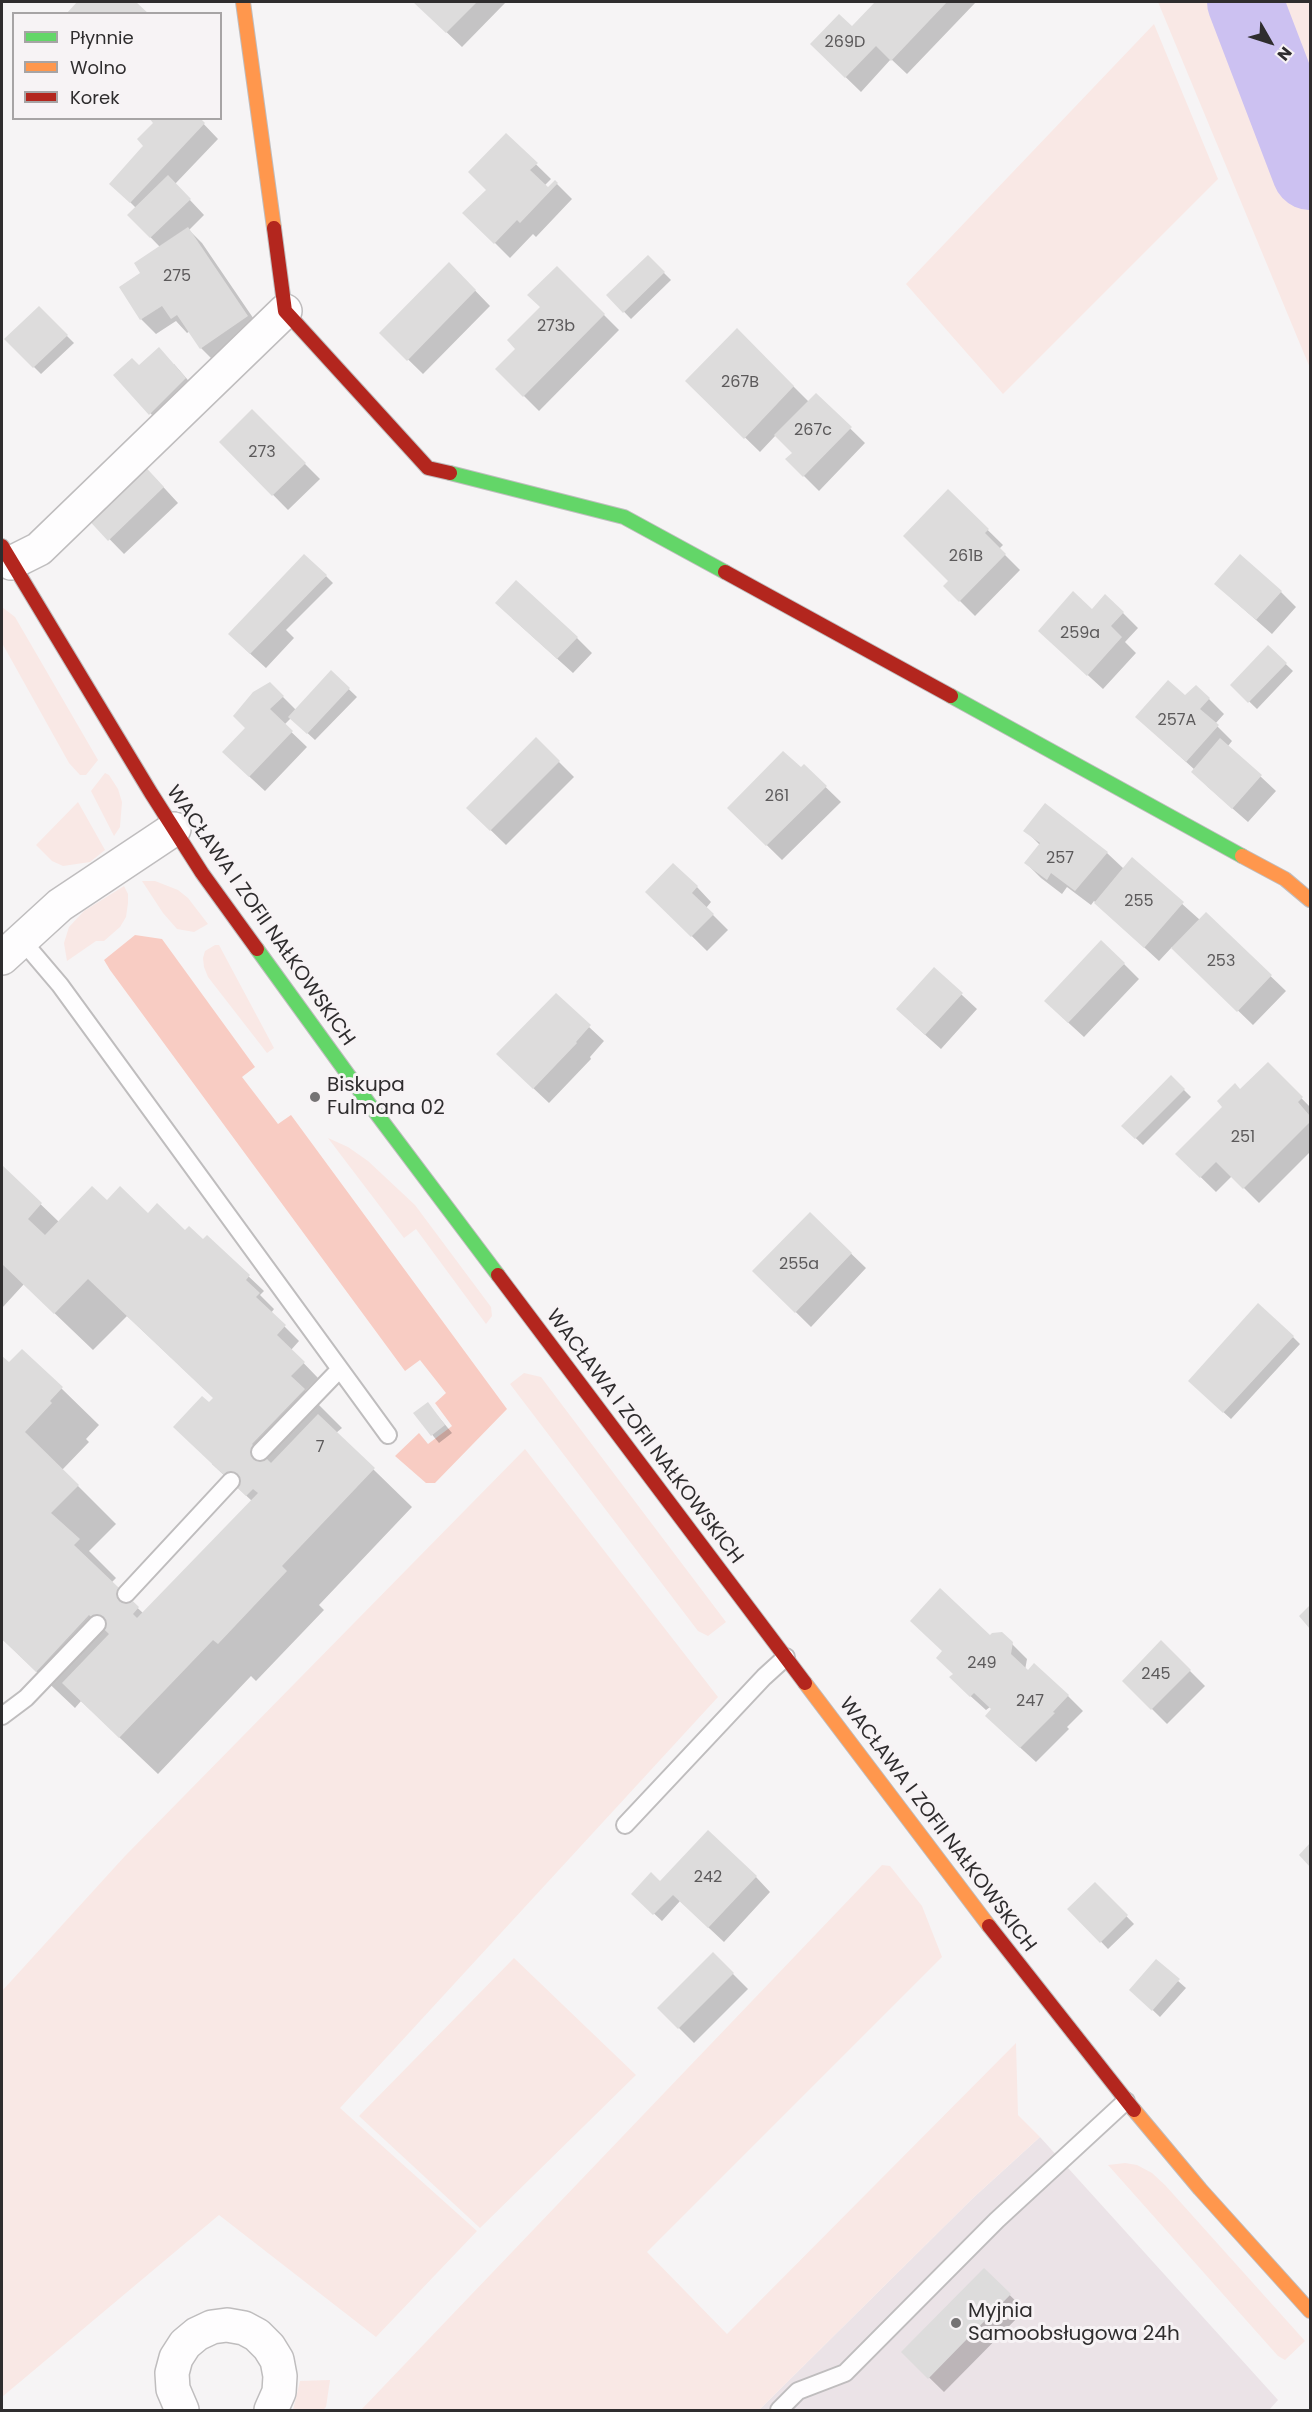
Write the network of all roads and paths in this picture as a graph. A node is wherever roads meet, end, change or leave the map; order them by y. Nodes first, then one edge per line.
1 (243, 2) edge
2 (285, 311) junction
3 (6, 554) edge
4 (174, 829) junction
5 (1311, 900) edge
6 (11, 948) edge
7 (340, 1369) junction
8 (388, 1435) dead end
9 (260, 1452) dead end
10 (231, 1481) dead end
11 (126, 1594) dead end
12 (97, 1624) dead end
13 (786, 1657) junction
14 (2, 1716) edge
15 (625, 1825) dead end
16 (1126, 2101) junction
17 (1311, 2311) edge
18 (182, 2410) edge
19 (271, 2410) edge
20 (779, 2410) edge

1 - 2 street
2 - 3 street
2 - 5 street
3 - 4 street, WACŁAWA I ZOFII NAŁKOWSKICH
4 - 6 street
4 - 13 street, WACŁAWA I ZOFII NAŁKOWSKICH
6 - 7 lane
7 - 8 lane
7 - 9 lane
10 - 11 lane
12 - 14 lane
13 - 15 lane
13 - 16 street, WACŁAWA I ZOFII NAŁKOWSKICH
16 - 17 street, WACŁAWA I ZOFII NAŁKOWSKICH
16 - 20 lane
18 - 19 street

